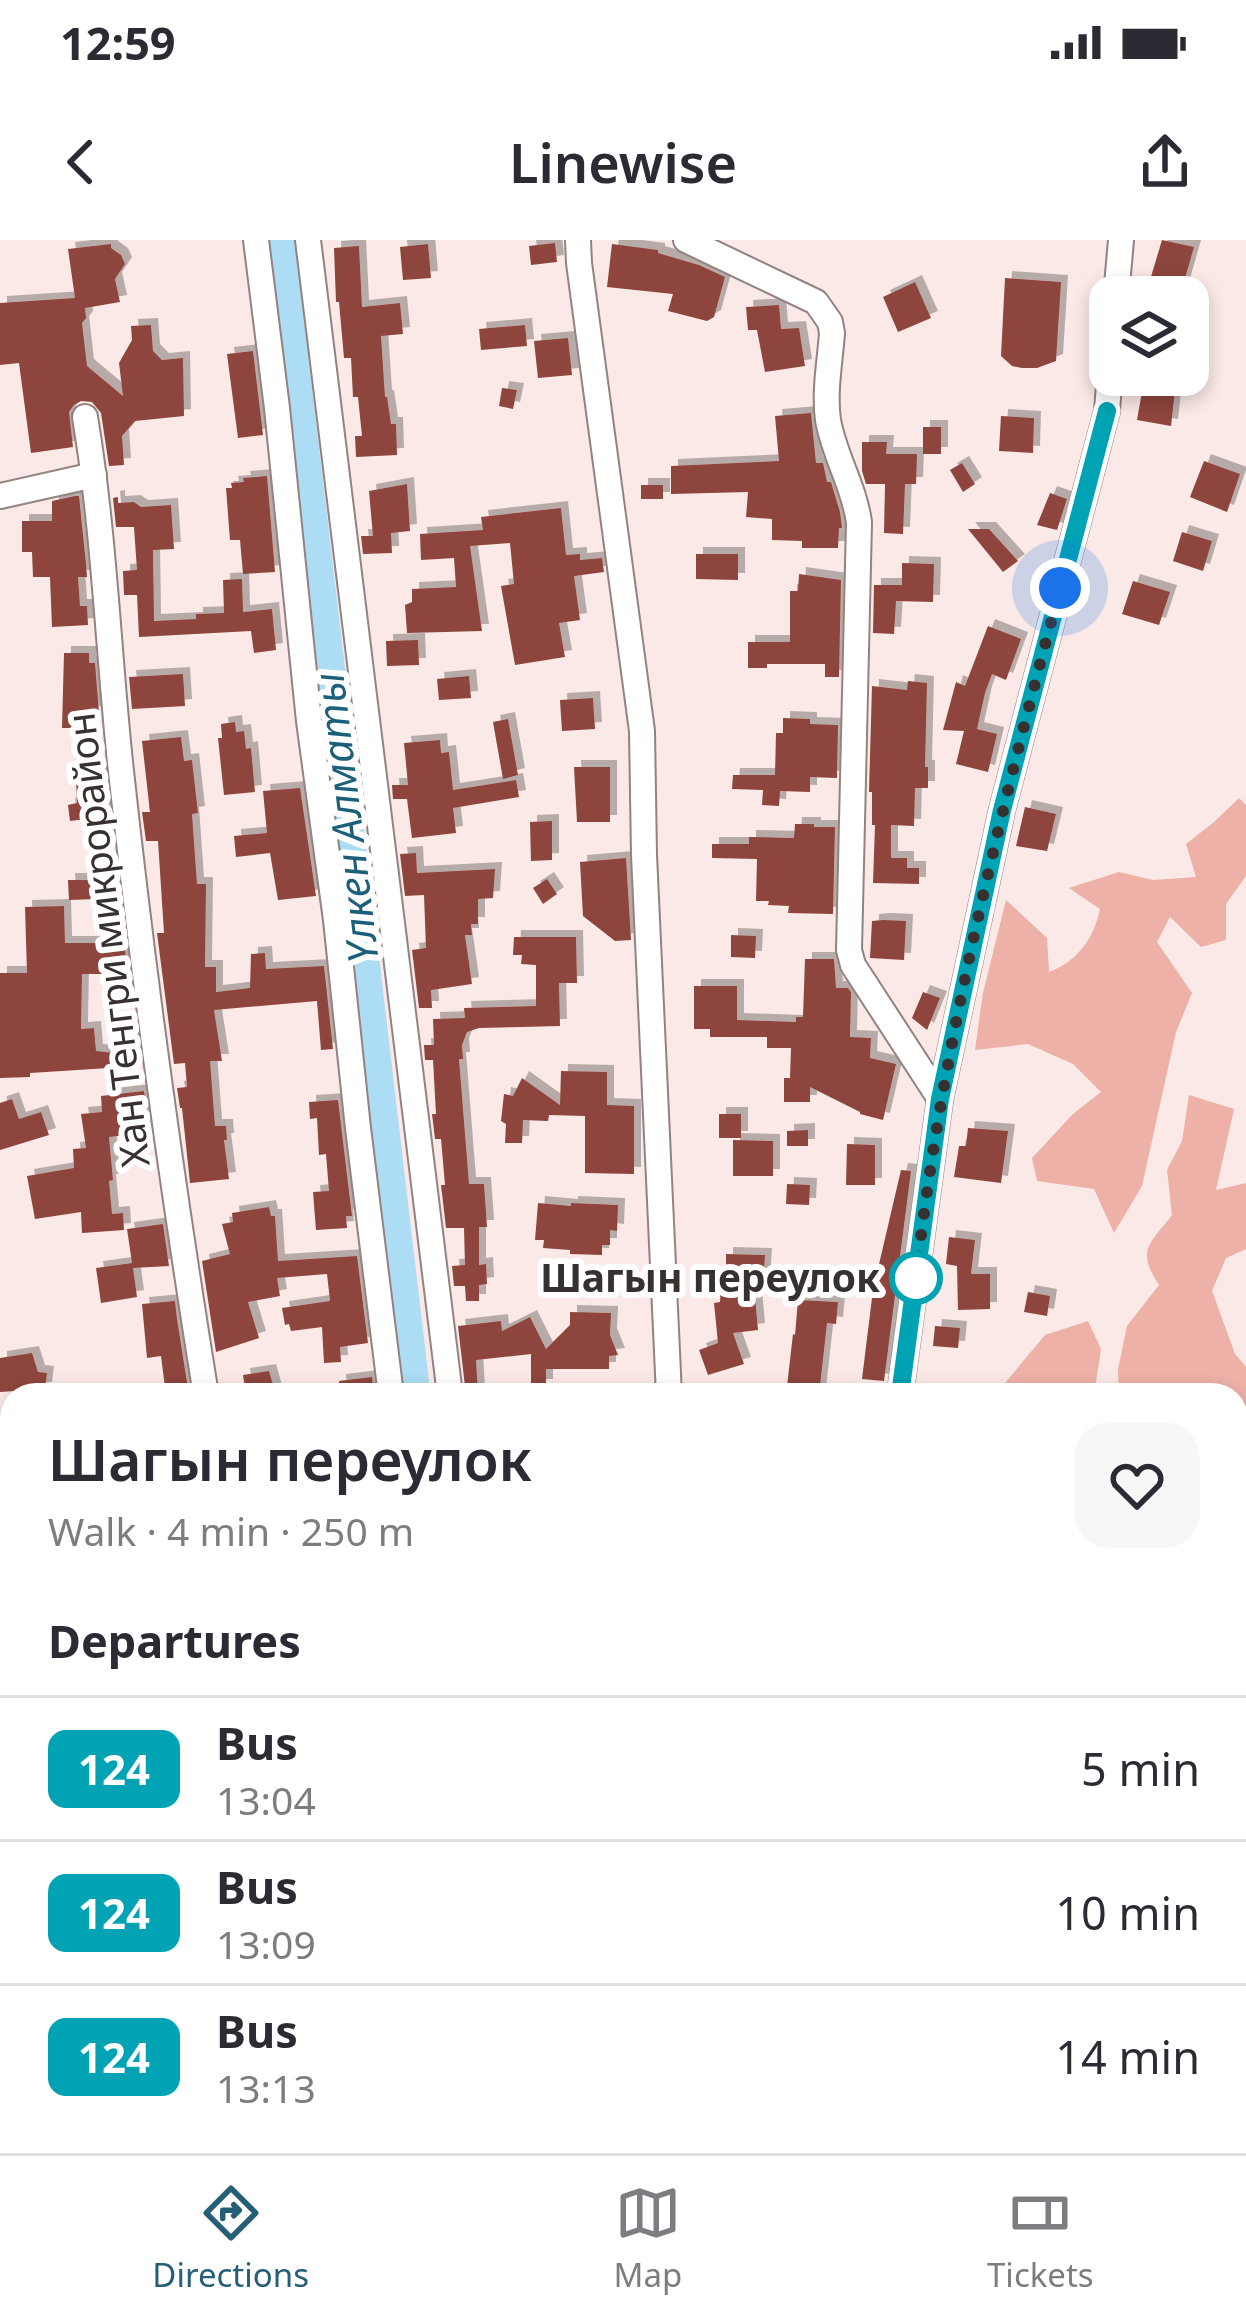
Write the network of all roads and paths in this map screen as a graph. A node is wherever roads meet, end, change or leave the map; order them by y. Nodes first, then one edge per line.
1 (256, 240) edge
2 (308, 240) edge
3 (578, 240) edge
4 (686, 240) edge
5 (1121, 240) edge
6 (1118, 276) edge
7 (1108, 396) edge
8 (85, 417) dead end
9 (94, 475) junction
10 (0, 496) edge
11 (940, 1099) junction
12 (204, 1383) edge
13 (390, 1383) edge
14 (449, 1383) edge
15 (668, 1383) edge
16 (902, 1383) edge

1 - 13 street
2 - 14 street
3 - 15 street
4 - 11 street
5 - 6 street
7 - 11 street
8 - 9 street, Хан Тенгри микрорайон
9 - 10 street
9 - 12 street, Хан Тенгри микрорайон
11 - 16 street

